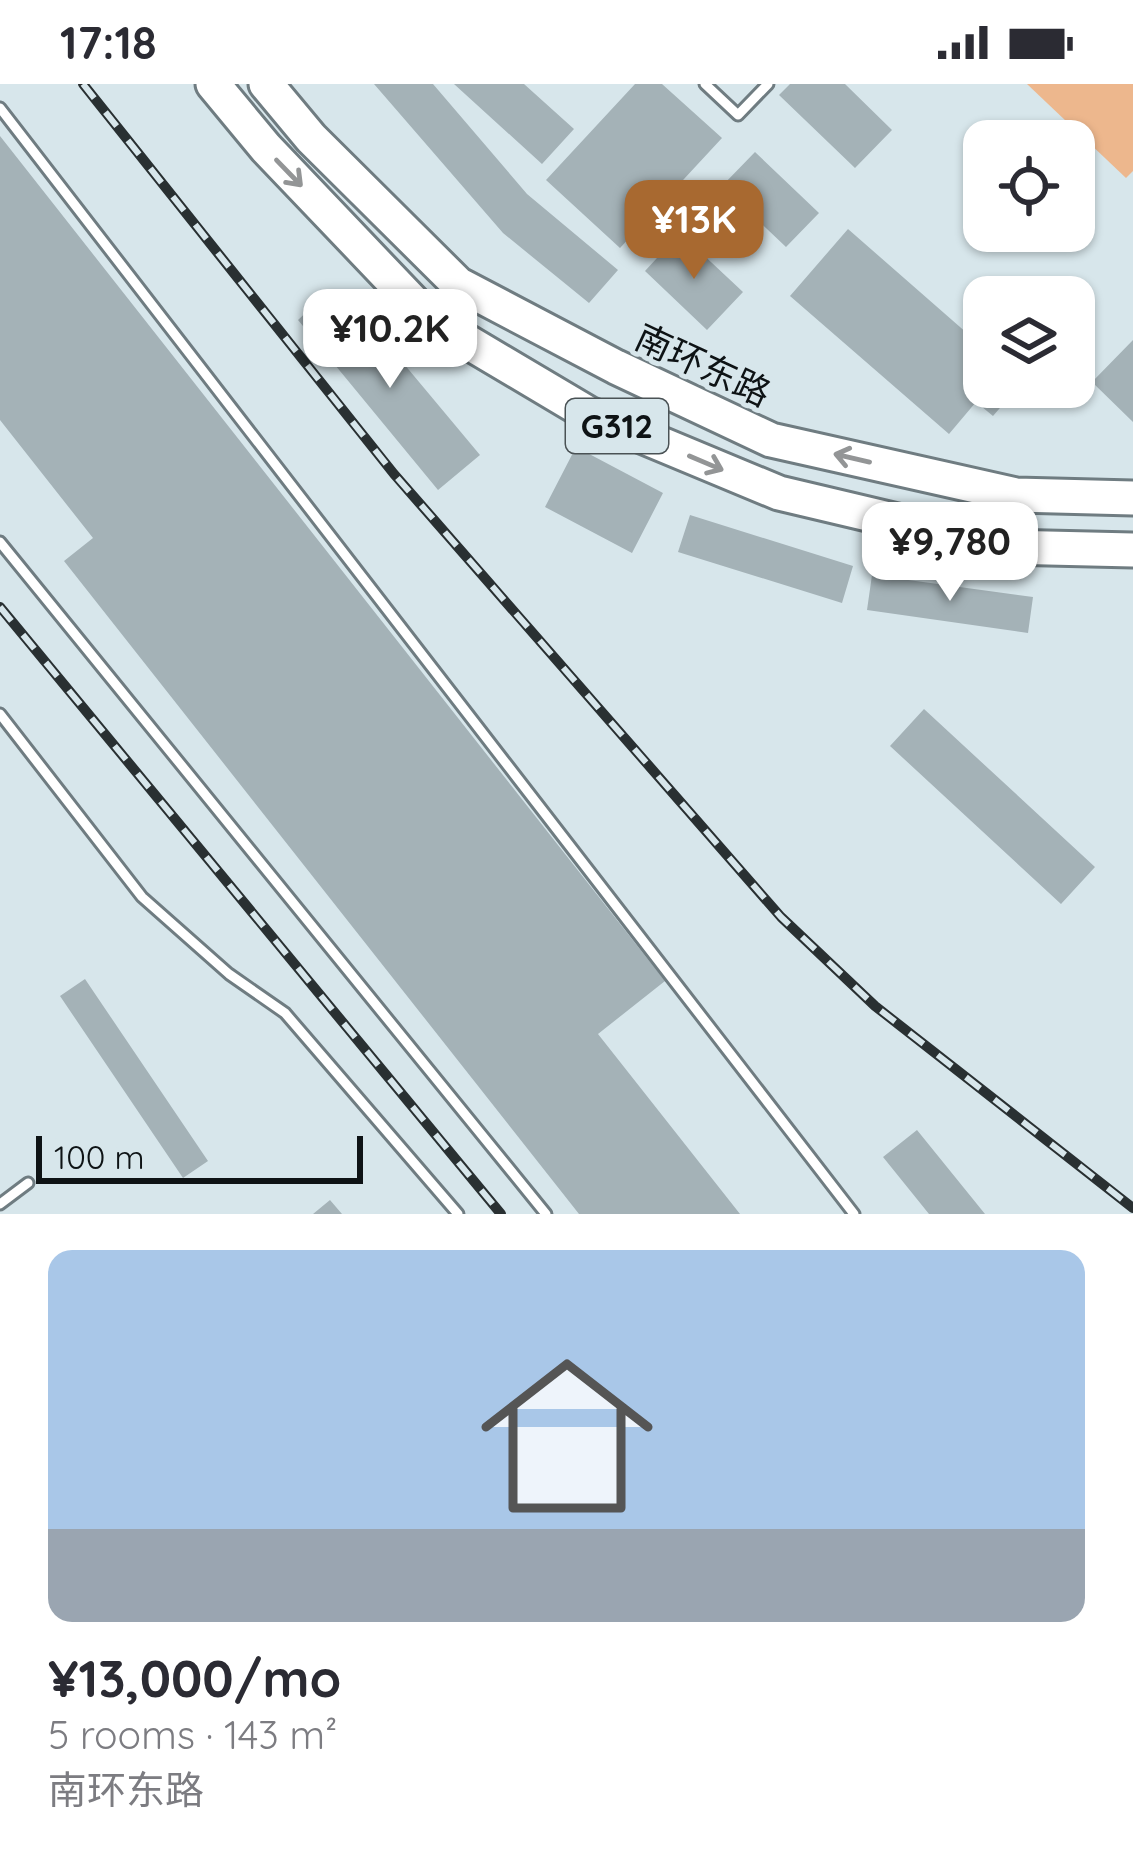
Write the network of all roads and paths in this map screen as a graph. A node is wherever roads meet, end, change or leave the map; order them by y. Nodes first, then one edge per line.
1 (213, 84) edge
2 (266, 84) edge
3 (705, 84) edge
4 (768, 84) edge
5 (0, 108) edge
6 (1133, 498) edge
7 (0, 542) edge
8 (1133, 550) edge
9 (0, 714) edge
10 (28, 1183) dead end
11 (0, 1204) edge
12 (458, 1214) edge
13 (546, 1214) edge
14 (854, 1214) edge

1 -> 8 highway, G312
6 -> 2 highway, 南环东路 / G312
3 - 4 lane
5 - 14 lane
7 - 13 lane
9 - 12 lane
10 - 11 lane

